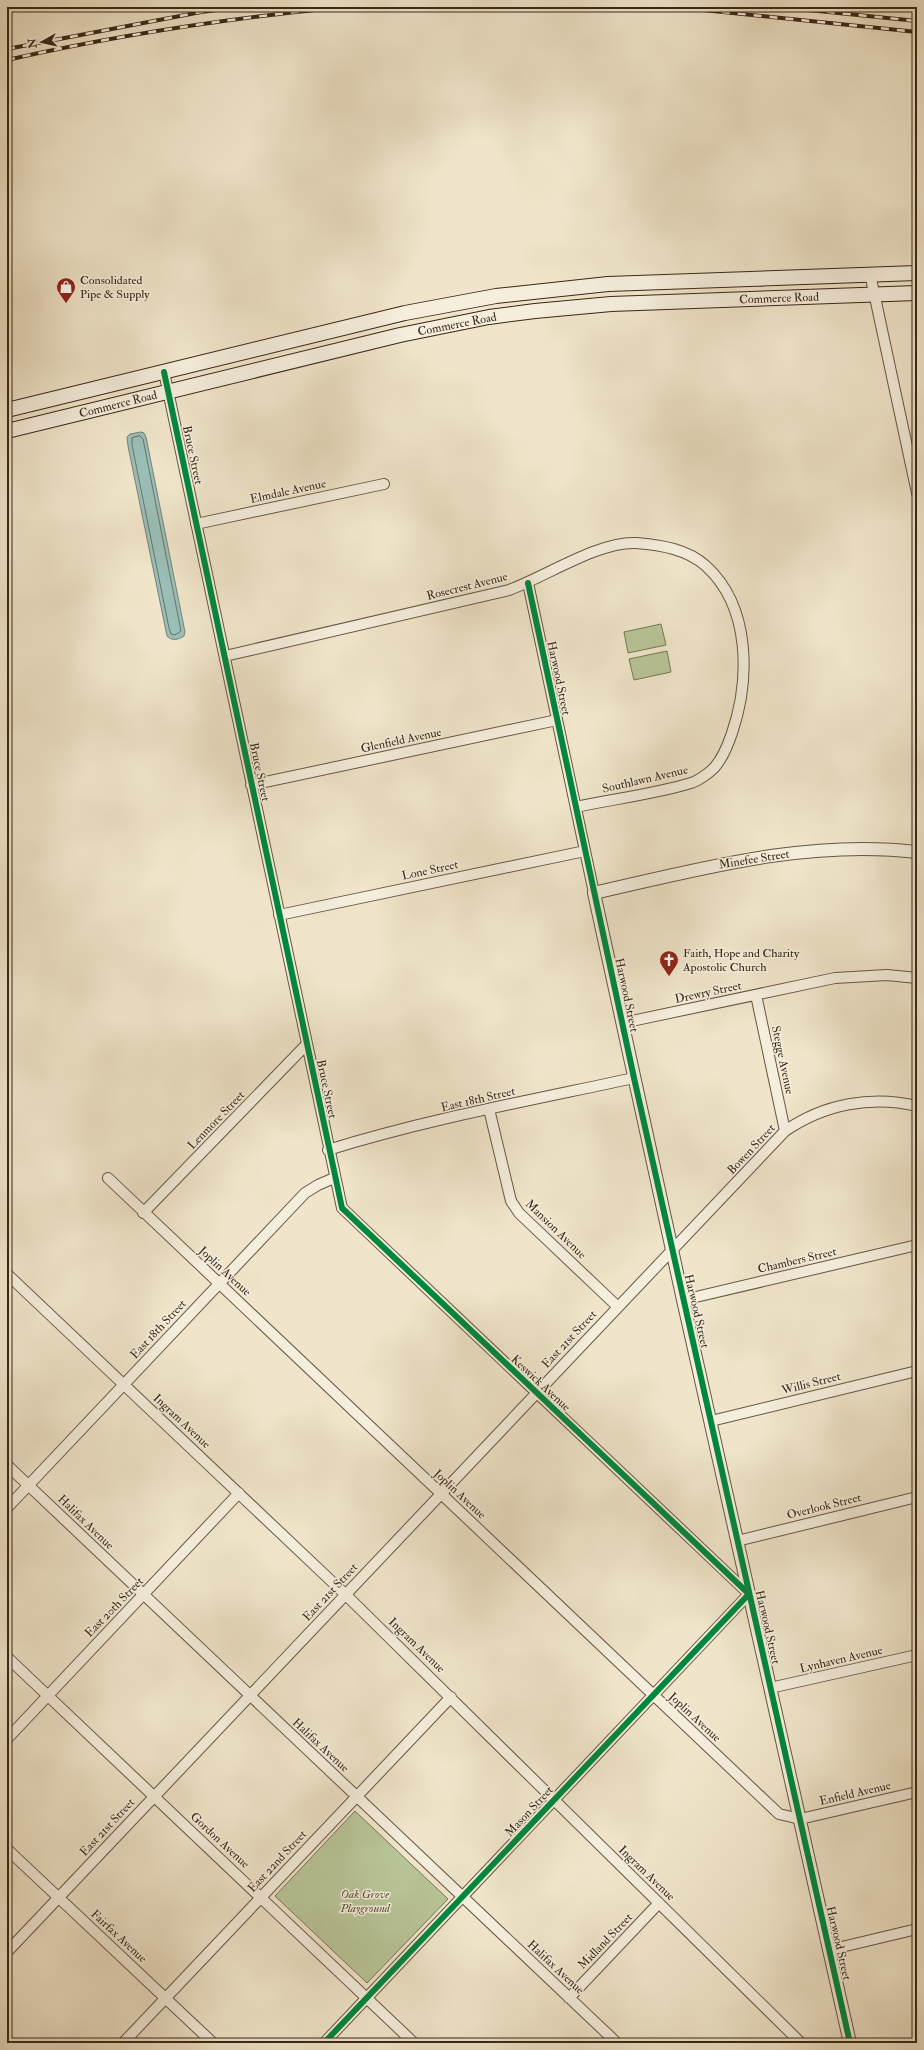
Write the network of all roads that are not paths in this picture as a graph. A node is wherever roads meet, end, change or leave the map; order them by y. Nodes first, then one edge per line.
1 (917, 273) edge
2 (870, 274) junction
3 (917, 293) edge
4 (874, 294) junction
5 (164, 372) junction
6 (168, 392) junction
7 (7, 410) edge
8 (7, 431) edge
9 (384, 484) dead end
10 (917, 493) edge
11 (196, 524) junction
12 (706, 566) joint
13 (528, 583) junction
14 (225, 656) junction
15 (557, 720) junction
16 (251, 785) junction
17 (576, 807) junction
18 (585, 851) junction
19 (917, 852) edge
20 (594, 893) junction
21 (279, 915) junction
22 (917, 978) edge
23 (756, 995) junction
24 (622, 1023) junction
25 (306, 1045) junction
26 (634, 1078) junction
27 (917, 1106) edge
28 (489, 1109) junction
29 (785, 1131) junction
30 (328, 1150) junction
31 (108, 1178) dead end
32 (334, 1178) junction
33 (144, 1213) junction
34 (917, 1246) edge
35 (672, 1250) junction
36 (7, 1275) edge
37 (219, 1284) junction
38 (683, 1300) junction
39 (618, 1307) junction
40 (917, 1371) edge
41 (124, 1384) junction
42 (536, 1393) junction
43 (711, 1421) junction
44 (7, 1465) edge
45 (29, 1485) junction
46 (239, 1494) junction
47 (441, 1494) junction
48 (917, 1497) edge
49 (7, 1508) edge
50 (737, 1541) junction
51 (749, 1594) junction
52 (144, 1595) junction
53 (346, 1595) junction
54 (917, 1655) edge
55 (7, 1657) edge
56 (770, 1688) junction
57 (654, 1695) junction
58 (48, 1696) junction
59 (250, 1696) junction
60 (451, 1697) junction
61 (7, 1739) edge
62 (917, 1792) edge
63 (356, 1796) junction
64 (154, 1797) junction
65 (554, 1800) junction
66 (800, 1819) junction
67 (7, 1849) edge
68 (261, 1897) junction
69 (463, 1897) junction
70 (59, 1898) junction
71 (659, 1903) junction
72 (917, 1930) edge
73 (829, 1950) junction
74 (7, 1952) edge
75 (165, 1998) junction
76 (367, 1998) junction
77 (569, 1998) junction
78 (7, 2041) edge
79 (9, 2043) edge
80 (123, 2043) edge
81 (213, 2043) edge
82 (324, 2043) edge
83 (414, 2043) edge
84 (617, 2043) edge
85 (801, 2043) edge
86 (850, 2043) edge

1 - 2 main road, Commerce Road
2 - 4 street
2 - 5 main road, Commerce Road
3 - 4 main road, Commerce Road
4 - 6 main road, Commerce Road
4 - 10 street
5 - 6 street, Bruce Street
5 - 7 main road, Commerce Road
6 - 8 main road, Commerce Road
6 - 11 street, Bruce Street
9 - 11 street, Elmdale Avenue
11 - 14 street, Bruce Street
12 - 13 street, Rosecrest Avenue
12 - 17 street, Southlawn Avenue
13 - 14 street, Rosecrest Avenue
13 - 15 street, Harwood Street
14 - 16 street, Bruce Street
15 - 16 street, Glenfield Avenue
15 - 17 street, Harwood Street
16 - 21 street, Bruce Street
17 - 18 street, Harwood Street
18 - 20 street, Harwood Street
18 - 21 street, Lone Street
19 - 20 street, Minefee Street
20 - 24 street, Harwood Street
21 - 25 street, Bruce Street
22 - 23 street, Drewry Street
23 - 24 street, Drewry Street
23 - 29 street, Stegge Avenue
24 - 26 street, Harwood Street
25 - 30 street, Bruce Street
25 - 33 street, Lenmore Street
26 - 28 street, East 18th Street
26 - 35 street, Harwood Street
27 - 29 street, Bowen Street
28 - 30 street, East 18th Street
28 - 39 street, Mansion Avenue
29 - 35 street, Bowen Street
30 - 32 street, Bruce Street
31 - 33 street, Joplin Avenue
32 - 37 street, East 18th Street
32 - 42 street, Keswick Avenue
33 - 37 street, Joplin Avenue
34 - 38 street, Chambers Street
35 - 38 street, Harwood Street
35 - 39 street, East 21st Street
36 - 41 street, Ingram Avenue
37 - 41 street, East 18th Street
37 - 47 street, Joplin Avenue
38 - 43 street, Harwood Street
39 - 42 street, East 21st Street
40 - 43 street, Willis Street
41 - 45 street, East 18th Street
41 - 46 street, Ingram Avenue
42 - 47 street, East 21st Street
42 - 51 street, Keswick Avenue
43 - 50 street, Harwood Street
44 - 45 street, Halifax Avenue
45 - 49 street, East 18th Street
45 - 52 street, Halifax Avenue
46 - 52 street, East 20th Street
46 - 53 street, Ingram Avenue
47 - 53 street, East 21st Street
47 - 57 street, Joplin Avenue
48 - 50 street, Overlook Street
50 - 51 street, Harwood Street
51 - 56 street, Harwood Street
51 - 57 street, Mason Street
52 - 58 street, East 20th Street
52 - 59 street, Halifax Avenue
53 - 59 street, East 21st Street
53 - 60 street, Ingram Avenue
54 - 56 street, Lynhaven Avenue
55 - 58 street, Gordon Avenue
56 - 66 street, Harwood Street
57 - 65 street, Mason Street
57 - 66 street, Joplin Avenue
58 - 61 street, East 20th Street
58 - 64 street, Gordon Avenue
59 - 63 street, Halifax Avenue
59 - 64 street, East 21st Street
60 - 63 street, East 22nd Street
60 - 65 street, Ingram Avenue
62 - 66 street, Enfield Avenue
63 - 68 street, East 22nd Street
63 - 69 street, Halifax Avenue
64 - 68 street, Gordon Avenue
64 - 70 street, East 21st Street
65 - 69 street, Mason Street
65 - 71 street, Ingram Avenue
66 - 73 street, Harwood Street
67 - 70 street, Fairfax Avenue
68 - 75 street, East 22nd Street
68 - 76 street, Gordon Avenue
69 - 76 street, Mason Street
69 - 77 street, Halifax Avenue
70 - 74 street, East 21st Street
70 - 75 street, Fairfax Avenue
71 - 77 street, Midland Street
71 - 85 street, Ingram Avenue
72 - 73 street
73 - 86 street, Harwood Street
75 - 80 street, East 22nd Street
75 - 81 street, Fairfax Avenue
76 - 82 street, Mason Street
76 - 83 street, Gordon Avenue
77 - 84 street, Halifax Avenue
78 - 79 street

